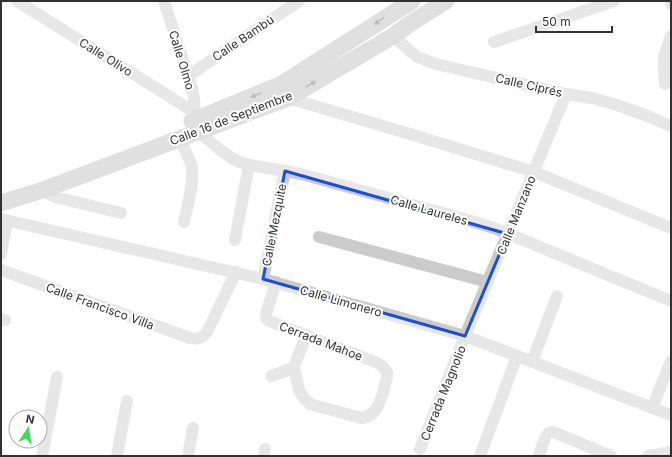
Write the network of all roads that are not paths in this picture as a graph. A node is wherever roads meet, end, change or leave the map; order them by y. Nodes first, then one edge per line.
1 (17, 1) edge
2 (164, 1) edge
3 (299, 1) edge
4 (446, 1) edge
5 (614, 1) edge
6 (404, 3) edge
7 (414, 21) junction
8 (393, 36) junction
9 (671, 36) edge
10 (494, 42) dead end
11 (188, 76) junction
12 (666, 84) dead end
13 (566, 94) junction
14 (288, 98) junction
15 (196, 121) junction
16 (671, 126) edge
17 (180, 138) junction
18 (249, 165) junction
19 (285, 171) junction
20 (534, 172) junction
21 (43, 190) junction
22 (1, 191) edge
23 (1, 203) edge
24 (121, 213) dead end
25 (4, 220) edge
26 (184, 222) dead end
27 (671, 228) edge
28 (508, 234) junction
29 (319, 237) dead end
30 (235, 240) dead end
31 (1, 254) edge
32 (1, 270) edge
33 (236, 272) junction
34 (263, 279) junction
35 (276, 282) junction
36 (488, 282) junction
37 (557, 296) dead end
38 (671, 301) edge
39 (306, 336) junction
40 (465, 336) junction
41 (517, 356) junction
42 (671, 361) edge
43 (532, 362) junction
44 (294, 367) junction
45 (271, 376) dead end
46 (57, 377) dead end
47 (127, 401) dead end
48 (652, 408) junction
49 (671, 416) edge
50 (193, 428) dead end
51 (420, 449) dead end
52 (671, 452) edge
53 (42, 456) edge
54 (117, 456) edge
55 (188, 456) edge
56 (480, 456) edge
57 (539, 456) edge
58 (611, 456) edge
59 (648, 456) edge

1 - 15 street, Calle Olivo
2 - 11 street, Calle Olmo
3 - 11 street, Calle Bambú
4 - 7 main road, Calle 16 de Septiembre
5 - 10 street
6 - 7 street
6 -> 15 main road, Calle 16 de Septiembre
7 - 8 main road, Calle 16 de Septiembre
8 - 13 street, Calle Ciprés
14 -> 8 main road, Calle 16 de Septiembre
9 - 12 street
11 - 15 street, Calle Olmo
13 - 16 street, Calle Ciprés
13 - 20 street, Calle Manzano
14 - 15 main road, Calle 16 de Septiembre
14 - 20 street
15 - 17 main road, Calle 16 de Septiembre
15 - 18 street, Calle Laureles
15 - 22 main road, Calle 16 de Septiembre
17 - 21 main road, Calle 16 de Septiembre
17 - 26 street
18 - 19 street, Calle Laureles
18 - 30 street
19 - 28 street, Calle Laureles
19 - 34 street, Calle Mezquite
20 - 27 street
20 - 28 street, Calle Manzano
21 - 23 main road, Calle 16 de Septiembre
21 - 24 street
25 - 31 street
25 - 33 street, Calle Limonero
28 - 36 street, Calle Manzano
28 - 38 street, Calle Laureles
29 - 36 street
32 - 33 street, Calle Francisco Villa
33 - 34 street, Calle Limonero
34 - 35 street, Calle Limonero
35 - 39 street, Cerrada Mahoe
35 - 40 street, Calle Limonero
36 - 40 street, Calle Manzano
37 - 43 street
39 - 44 street
39 - 44 street, Cerrada Mahoe
40 - 41 street, Calle Limonero
40 - 51 street, Cerrada Magnolio
41 - 43 street, Calle Limonero
41 - 56 street
42 - 48 street
43 - 48 street, Calle Limonero
44 - 45 street
46 - 53 street
47 - 54 street
48 - 49 street, Calle Limonero
50 - 55 street
52 - 59 street
57 - 58 street

